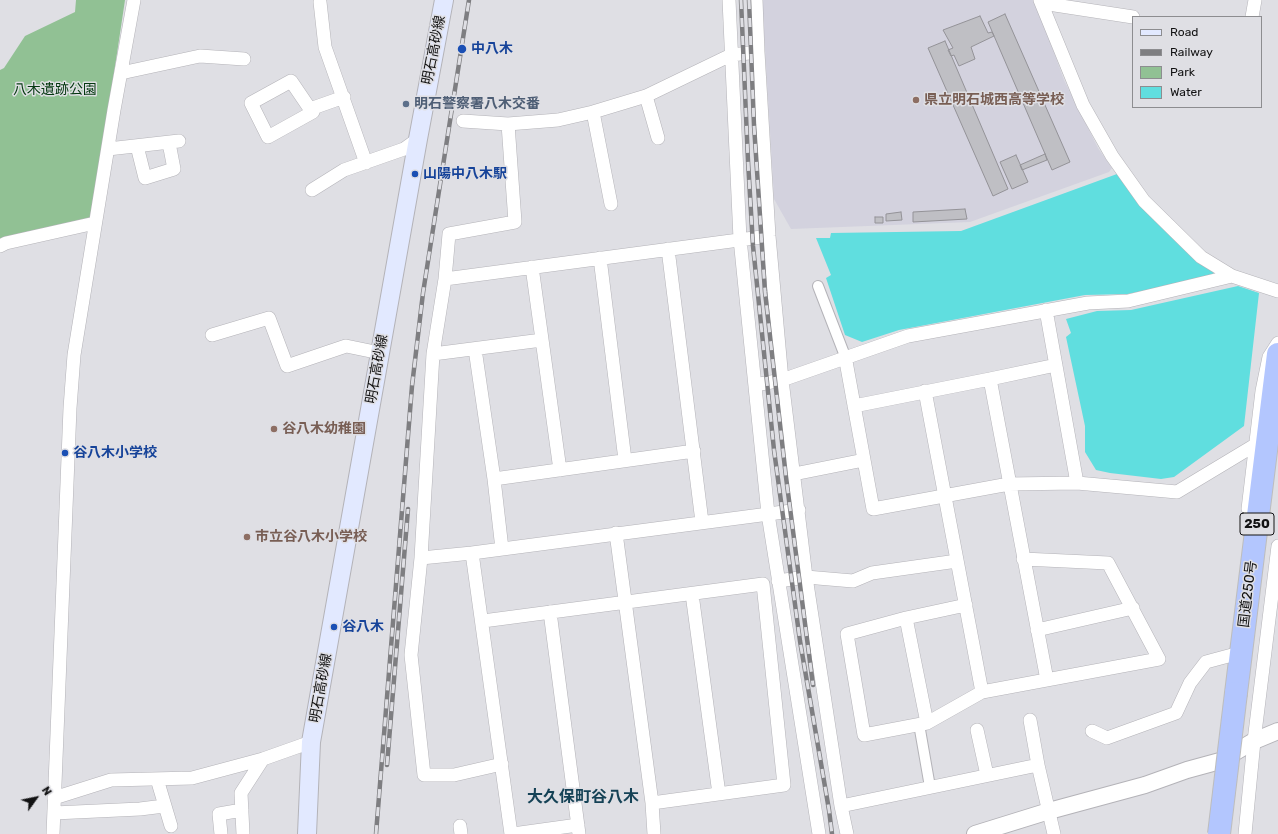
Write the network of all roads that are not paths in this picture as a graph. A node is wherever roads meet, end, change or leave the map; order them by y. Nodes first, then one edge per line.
1 (134, 0) edge
2 (444, 0) edge
3 (729, 0) edge
4 (756, 0) edge
5 (1255, 0) edge
6 (1041, 1) edge
7 (320, 2) dead end
8 (1252, 16) edge
9 (1132, 17) edge
10 (758, 52) junction
11 (731, 55) junction
12 (244, 59) dead end
13 (121, 73) junction
14 (646, 96) junction
15 (344, 97) junction
16 (310, 109) junction
17 (593, 112) junction
18 (463, 121) dead end
19 (508, 124) junction
20 (658, 138) dead end
21 (418, 139) junction
22 (137, 146) junction
23 (108, 149) junction
24 (366, 163) junction
25 (312, 190) dead end
26 (611, 204) dead end
27 (96, 223) junction
28 (769, 236) junction
29 (740, 239) junction
30 (0, 246) edge
31 (668, 249) junction
32 (600, 258) junction
33 (532, 267) junction
34 (1232, 276) junction
35 (445, 279) junction
36 (818, 286) dead end
37 (1278, 291) edge
38 (1046, 310) junction
39 (212, 335) dead end
40 (542, 340) junction
41 (1278, 342) edge
42 (475, 349) junction
43 (380, 353) junction
44 (433, 354) junction
45 (1278, 354) edge
46 (845, 356) junction
47 (1056, 365) junction
48 (990, 379) junction
49 (782, 380) junction
50 (755, 385) junction
51 (925, 391) junction
52 (854, 406) junction
53 (1255, 445) junction
54 (694, 451) junction
55 (625, 460) junction
56 (864, 460) junction
57 (1278, 460) edge
58 (560, 470) junction
59 (794, 474) junction
60 (494, 479) junction
61 (1077, 483) junction
62 (1009, 484) junction
63 (945, 496) junction
64 (799, 510) junction
65 (768, 514) junction
66 (702, 522) junction
67 (616, 533) junction
68 (1278, 546) edge
69 (502, 549) junction
70 (472, 553) junction
71 (421, 558) junction
72 (1023, 558) junction
73 (957, 561) junction
74 (806, 577) junction
75 (778, 581) junction
76 (692, 594) junction
77 (624, 602) junction
78 (966, 605) junction
79 (1133, 608) junction
80 (550, 612) junction
81 (906, 618) junction
82 (483, 620) junction
83 (1037, 630) junction
84 (1232, 655) junction
85 (1047, 680) junction
86 (982, 692) junction
87 (1242, 694) junction
88 (1030, 720) dead end
89 (923, 723) junction
90 (977, 730) dead end
91 (1092, 731) dead end
92 (1278, 731) edge
93 (1254, 741) junction
94 (311, 742) junction
95 (263, 759) junction
96 (1220, 761) junction
97 (502, 764) junction
98 (1038, 765) junction
99 (987, 775) junction
100 (156, 779) junction
101 (930, 787) junction
102 (719, 794) junction
103 (54, 798) junction
104 (652, 803) junction
105 (164, 806) junction
106 (841, 806) junction
107 (242, 810) junction
108 (1049, 811) junction
109 (54, 814) junction
110 (171, 826) dead end
111 (578, 829) edge
112 (53, 834) edge
113 (221, 834) edge
114 (243, 834) edge
115 (307, 834) edge
116 (512, 834) edge
117 (654, 834) edge
118 (819, 834) edge
119 (847, 834) edge
120 (975, 834) edge
121 (1054, 834) edge
122 (1209, 834) edge
123 (1219, 834) edge
124 (1232, 834) edge
125 (1245, 834) edge

1 - 13 street
2 - 21 main road, 明石高砂線
3 - 11 street
4 - 10 street
5 - 8 street
6 - 9 street
6 - 34 street
7 - 15 street
10 - 11 street
10 - 28 street
11 - 14 street
11 - 29 street
12 - 13 street
13 - 23 street
14 - 17 street
14 - 20 street
15 - 16 street
15 - 24 street
16 - 16 street
17 - 19 street
17 - 26 street
18 - 19 street
19 - 35 street
21 - 24 street
21 - 43 main road, 明石高砂線
22 - 22 street
22 - 23 street
23 - 27 street
24 - 25 street
27 - 30 street
27 - 103 street
28 - 29 street
28 - 49 street
29 - 31 street
29 - 50 street
31 - 32 street
31 - 54 street
32 - 33 street
32 - 55 street
33 - 35 street
33 - 40 street
34 - 37 street
34 - 38 street
35 - 44 street
36 - 46 street
38 - 46 street
38 - 47 street
39 - 43 street
40 - 42 street
40 - 58 street
41 - 53 street
42 - 44 street
42 - 60 street
43 - 94 main road, 明石高砂線
44 - 71 street
45 - 87 highway, 国道250号 / 250
46 - 49 street
46 - 52 street
47 - 48 street
47 - 61 street
48 - 51 street
48 - 62 street
49 - 50 street
49 - 59 street
50 - 65 street
51 - 52 street
51 - 63 street
52 - 56 street
53 - 61 street
53 - 84 street
54 - 55 street
54 - 66 street
55 - 58 street
56 - 59 street
56 - 63 street
57 - 87 highway, 国道250号 / 250
58 - 60 street
59 - 64 street
60 - 69 street
61 - 62 street
62 - 63 street
62 - 72 street
63 - 73 street
64 - 65 street
64 - 74 street
65 - 66 street
65 - 75 street
66 - 67 street
67 - 69 street
67 - 77 street
68 - 93 street
69 - 70 street
70 - 71 street
70 - 82 street
71 - 97 street
72 - 79 street
72 - 83 street
73 - 74 street
73 - 78 street
74 - 75 street
74 - 106 street
75 - 118 street
76 - 77 street
76 - 102 street
76 - 102 street
77 - 80 street
77 - 104 street
78 - 81 street
78 - 86 street
79 - 83 street
79 - 85 street
80 - 82 street
80 - 111 street
81 - 89 street
81 - 89 street
82 - 97 street
83 - 85 street
84 - 91 street
84 - 96 street
85 - 86 street
86 - 89 street
87 - 123 highway, 国道250号 / 250, bridge
87 - 124 highway, 国道250号 / 250
88 - 98 street
89 - 101 street
90 - 99 street
92 - 93 street
93 - 96 street
93 - 125 street
94 - 95 street
94 - 115 main road, 明石高砂線
95 - 100 street
95 - 107 street
96 - 108 street
96 - 122 street
97 - 116 street
98 - 99 street
98 - 108 street
99 - 101 street
100 - 103 street
100 - 105 street
101 - 106 street
102 - 104 street
103 - 109 street
104 - 117 street
105 - 109 street
105 - 110 street
106 - 119 street
107 - 113 street
107 - 114 street
108 - 120 street
108 - 121 street
109 - 112 street
111 - 116 street

